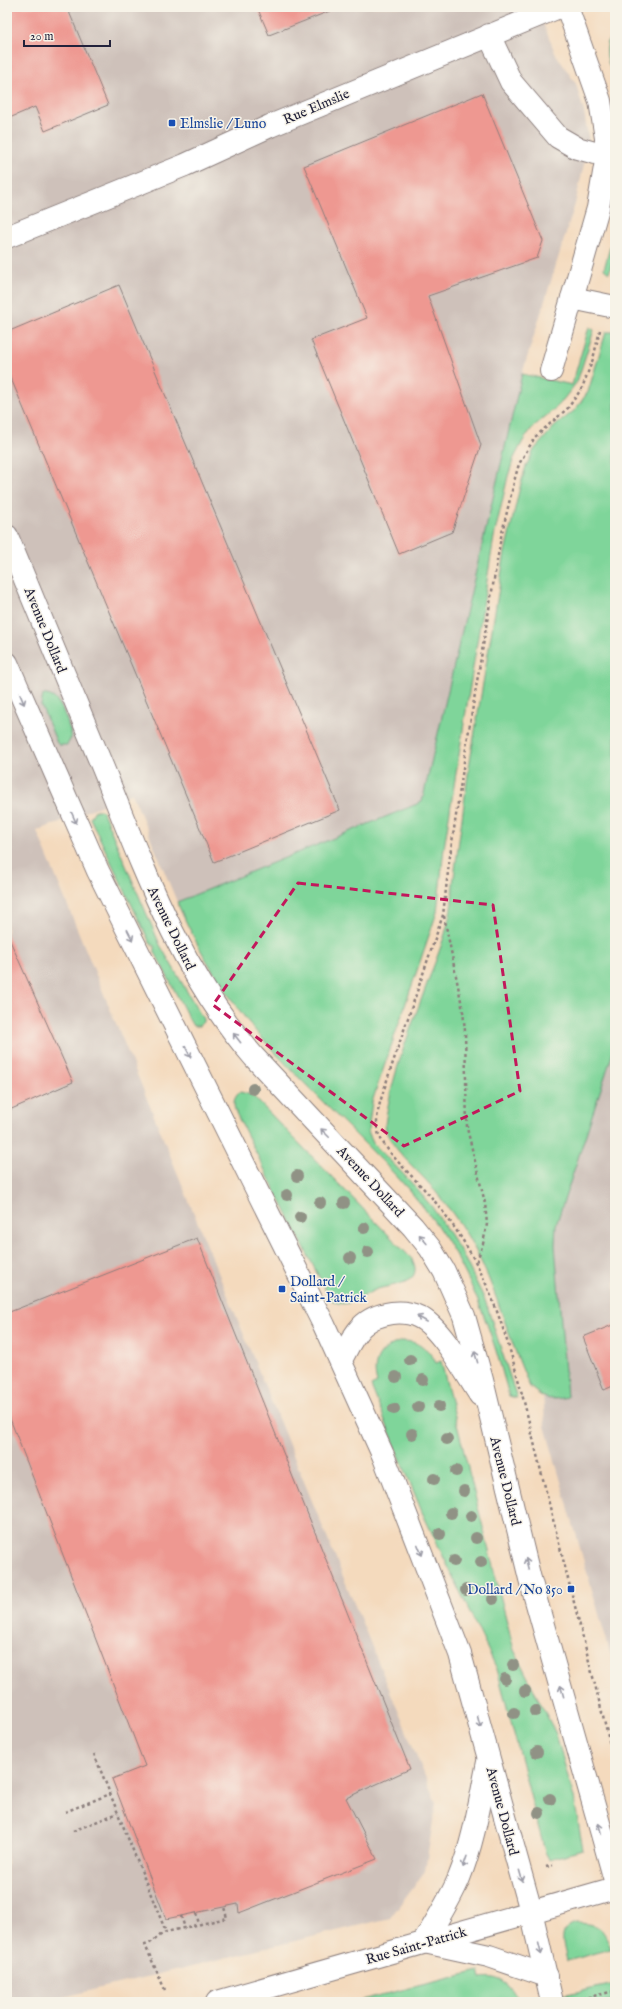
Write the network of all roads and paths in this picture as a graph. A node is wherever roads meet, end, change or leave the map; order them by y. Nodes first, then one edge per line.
1 (559, 7) edge
2 (567, 7) edge
3 (489, 35) junction
4 (606, 156) junction
5 (7, 237) edge
6 (572, 298) junction
7 (615, 307) edge
8 (601, 328) dead end
9 (551, 371) dead end
10 (7, 536) edge
11 (7, 663) edge
12 (443, 915) junction
13 (377, 1126) dead end
14 (476, 1264) dead end
15 (341, 1360) junction
16 (523, 1403) dead end
17 (488, 1408) junction
18 (94, 1754) dead end
19 (489, 1757) junction
20 (615, 1765) edge
21 (110, 1794) junction
22 (65, 1812) dead end
23 (118, 1812) junction
24 (73, 1830) dead end
25 (615, 1880) edge
26 (615, 1888) edge
27 (224, 1907) dead end
28 (531, 1911) junction
29 (196, 1913) dead end
30 (182, 1916) dead end
31 (199, 1924) junction
32 (185, 1928) junction
33 (166, 1932) junction
34 (424, 1942) junction
35 (547, 1976) junction
36 (165, 1990) dead end
37 (615, 1991) edge
38 (552, 2000) edge
39 (574, 2001) dead end
40 (217, 2002) edge

1 - 3 main road, Rue Elmslie
2 - 4 main road
3 - 4 main road
3 - 5 main road, Rue Elmslie
4 - 6 main road
6 - 7 main road
6 - 9 main road
8 - 12 path
17 -> 10 main road, Avenue Dollard
11 -> 15 main road, Avenue Dollard
12 - 13 path
12 - 14 path
17 -> 15 main road
15 -> 19 main road, Avenue Dollard
16 - 20 path
25 -> 17 main road, Avenue Dollard
18 - 21 path
19 -> 28 main road, Avenue Dollard
19 -> 34 main road
21 - 22 path
21 - 23 path
23 - 24 path
23 - 33 path
26 - 28 main road, Rue Saint-Patrick
27 - 31 path
28 - 34 main road, Rue Saint-Patrick
28 -> 35 main road, Avenue Dollard
29 - 31 path
30 - 32 path
31 - 32 path
32 - 33 path
33 - 36 path
34 - 35 main road
34 - 40 main road, Rue Saint-Patrick
35 - 38 main road, Avenue Dollard
37 - 39 path

